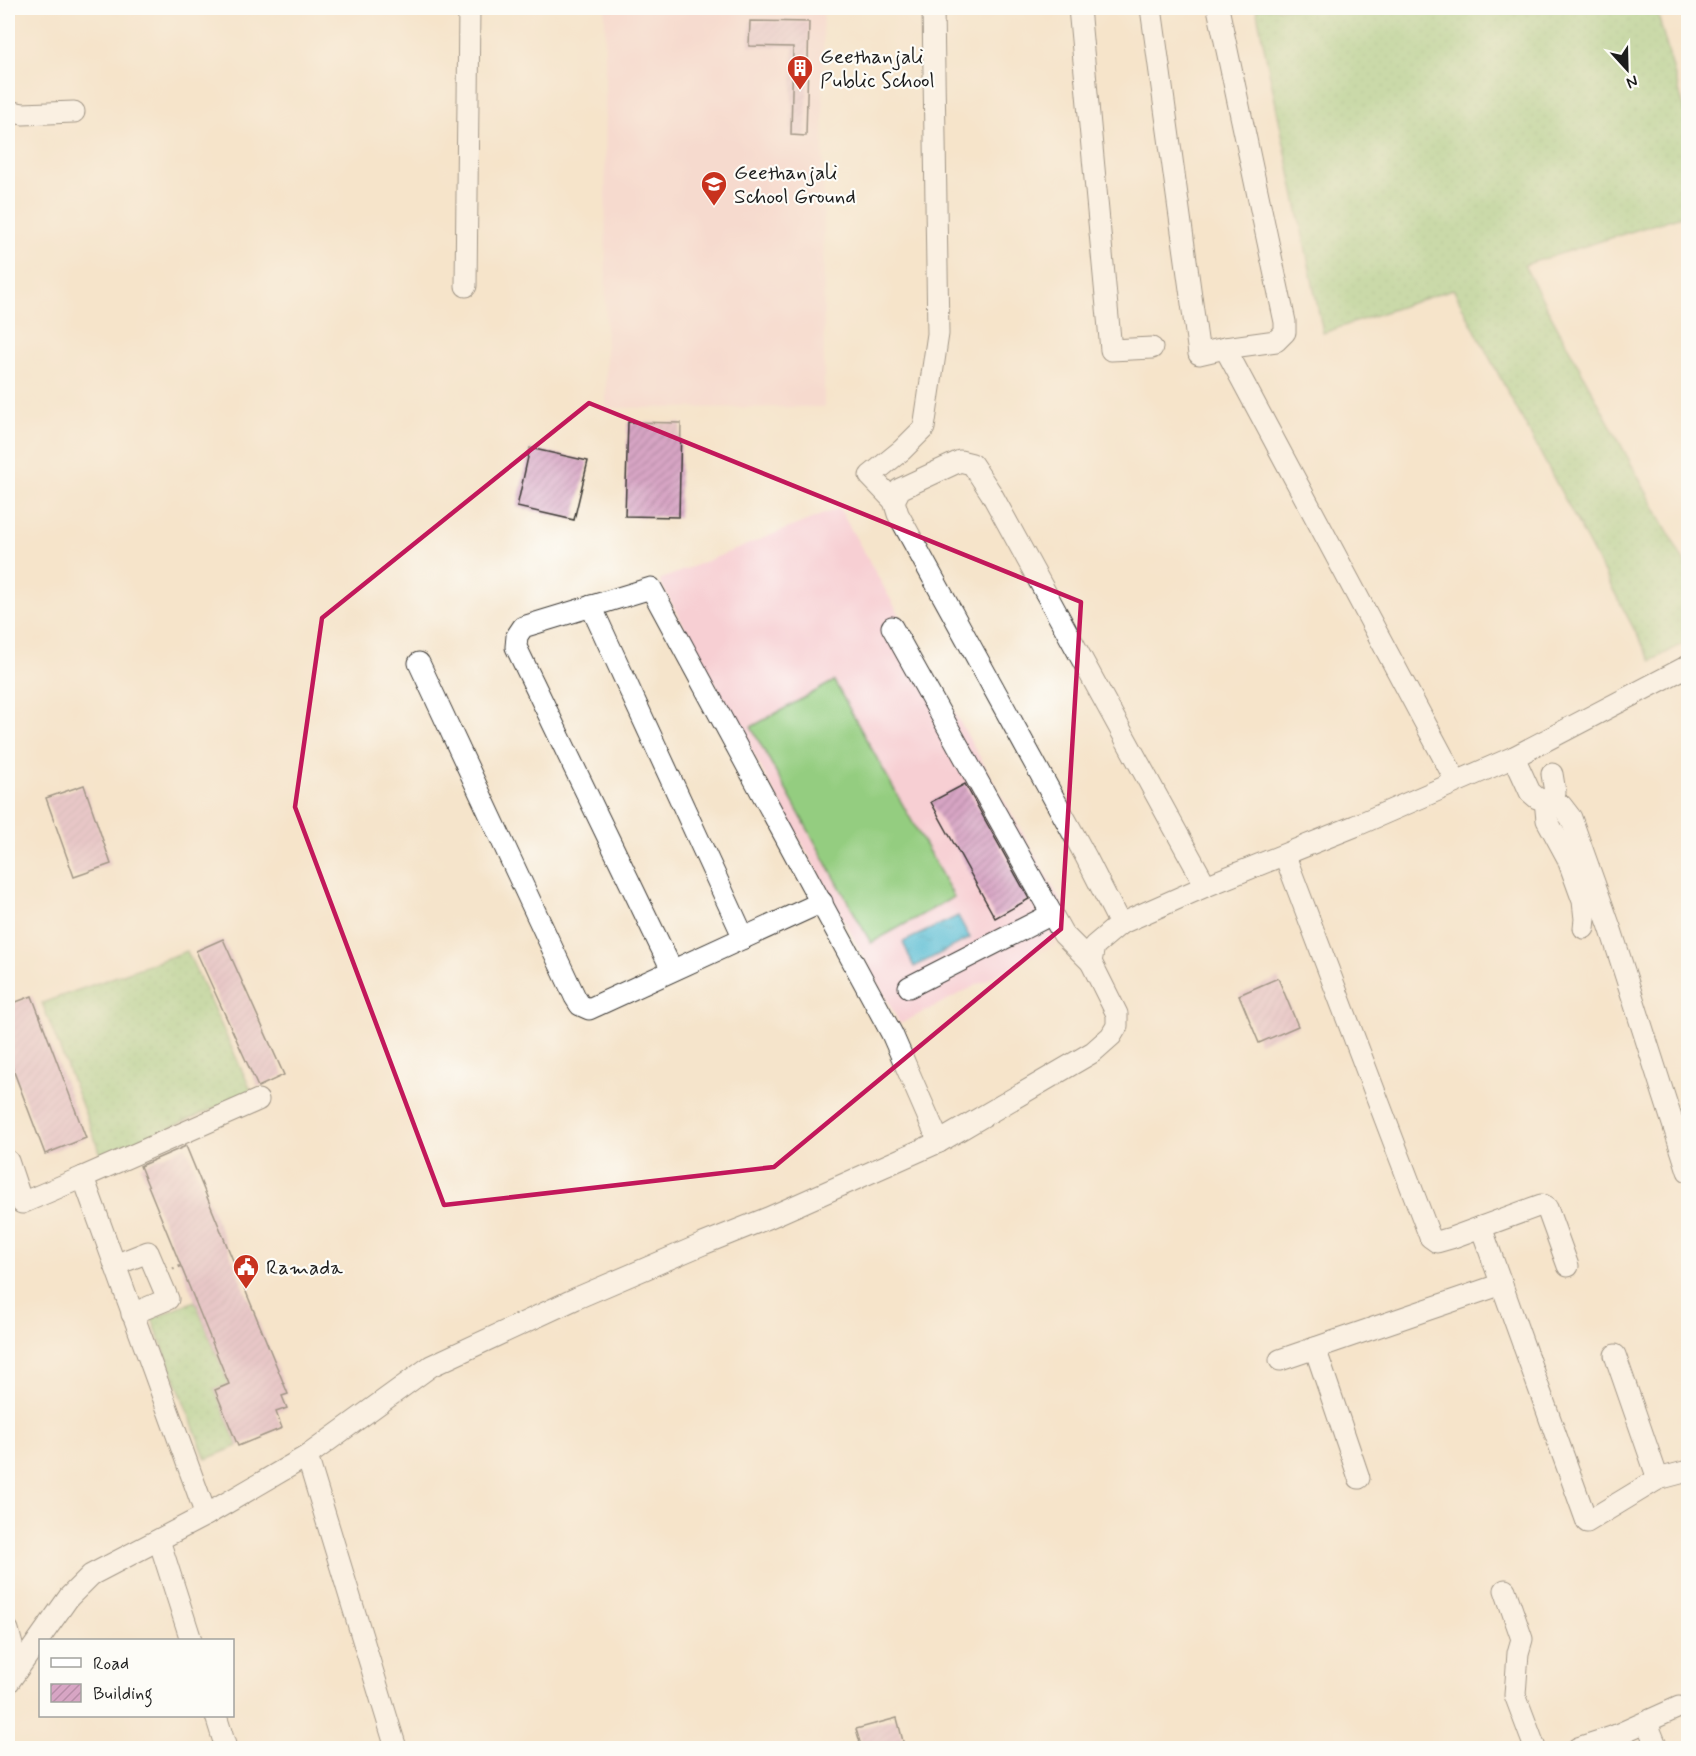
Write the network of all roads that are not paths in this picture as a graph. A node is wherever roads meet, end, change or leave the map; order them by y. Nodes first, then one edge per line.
1 (469, 8) edge
2 (933, 8) edge
3 (1079, 8) edge
4 (1151, 8) edge
5 (1218, 8) edge
6 (8, 111) edge
7 (74, 112) dead end
8 (466, 286) dead end
9 (1152, 348) dead end
10 (1225, 348) junction
11 (894, 501) junction
12 (591, 606) junction
13 (892, 627) dead end
14 (419, 663) dead end
15 (1689, 666) edge
16 (1514, 756) junction
17 (1552, 774) dead end
18 (1456, 781) junction
19 (1548, 801) junction
20 (1285, 856) junction
21 (1206, 886) junction
22 (822, 902) junction
23 (1052, 914) junction
24 (1120, 924) junction
25 (1584, 928) dead end
26 (744, 938) junction
27 (1091, 962) junction
28 (672, 970) junction
29 (909, 987) dead end
30 (258, 1100) dead end
31 (939, 1142) junction
32 (1689, 1171) edge
33 (10, 1175) edge
34 (83, 1177) junction
35 (1481, 1227) junction
36 (115, 1265) junction
37 (1568, 1266) dead end
38 (1502, 1284) junction
39 (132, 1314) junction
40 (1315, 1348) junction
41 (1615, 1355) dead end
42 (1280, 1360) dead end
43 (307, 1456) junction
44 (1689, 1472) edge
45 (1359, 1478) dead end
46 (1658, 1479) junction
47 (206, 1515) junction
48 (159, 1540) junction
49 (1505, 1590) dead end
50 (8, 1630) edge
51 (190, 1639) edge
52 (13, 1675) edge
53 (1679, 1707) dead end
54 (216, 1717) edge
55 (1647, 1723) junction
56 (226, 1749) edge
57 (396, 1749) edge
58 (1535, 1749) edge
59 (1578, 1749) edge
60 (1657, 1749) edge

1 - 8 street
2 - 11 street
3 - 9 street
4 - 10 street
5 - 10 street
6 - 7 street
10 - 18 street
11 - 21 street
11 - 24 street
12 - 22 street
12 - 26 street
12 - 28 street
13 - 23 street
14 - 28 street
15 - 16 street
16 - 18 street
16 - 19 street
17 - 19 street
18 - 20 street
19 - 25 street
19 - 32 street
20 - 21 street
20 - 35 street
21 - 24 street
22 - 26 street
22 - 31 street
23 - 27 street
23 - 29 street
24 - 27 street
26 - 28 street
27 - 31 street
30 - 34 street
31 - 43 street
33 - 34 street
34 - 36 street
35 - 37 street
35 - 38 street
36 - 39 street
36 - 39 street
38 - 40 street
38 - 46 street
39 - 47 street
40 - 42 street
40 - 45 street
41 - 46 street
43 - 47 street
43 - 57 street
44 - 46 street
47 - 48 street
48 - 51 street
48 - 52 street
49 - 58 street
50 - 52 street
53 - 55 street
54 - 56 street
55 - 59 street
55 - 60 street

